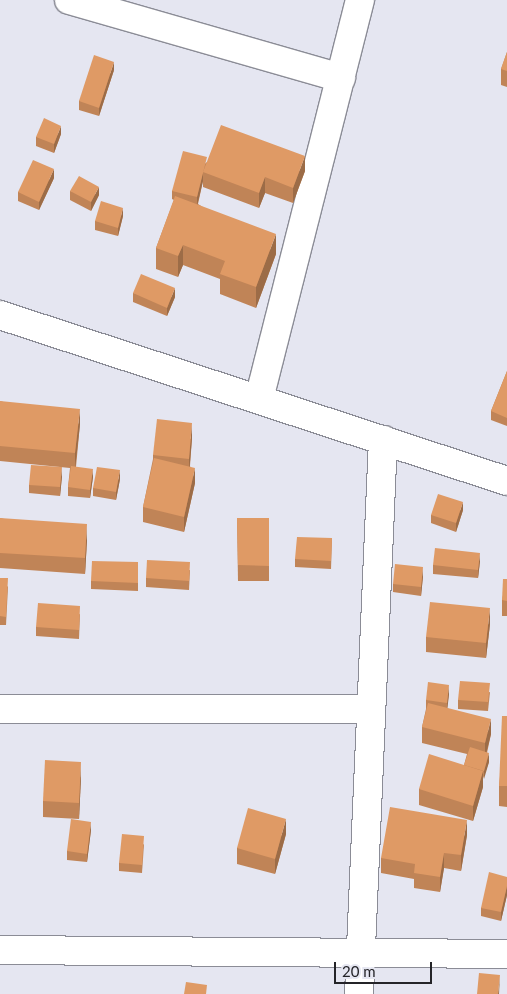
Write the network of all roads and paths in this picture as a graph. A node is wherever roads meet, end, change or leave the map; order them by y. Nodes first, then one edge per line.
1 (360, 0) edge
2 (79, 1) edge
3 (340, 78) junction
4 (0, 315) edge
5 (259, 399) junction
6 (383, 440) junction
7 (507, 480) edge
8 (0, 709) edge
9 (371, 709) junction
10 (0, 950) edge
11 (361, 953) junction
12 (507, 954) edge
13 (359, 994) edge

1 - 3 street
2 - 3 street
3 - 5 street
4 - 5 street
5 - 6 street
6 - 7 street
6 - 9 street
8 - 9 street
9 - 11 street
10 - 11 street
11 - 12 street
11 - 13 street

